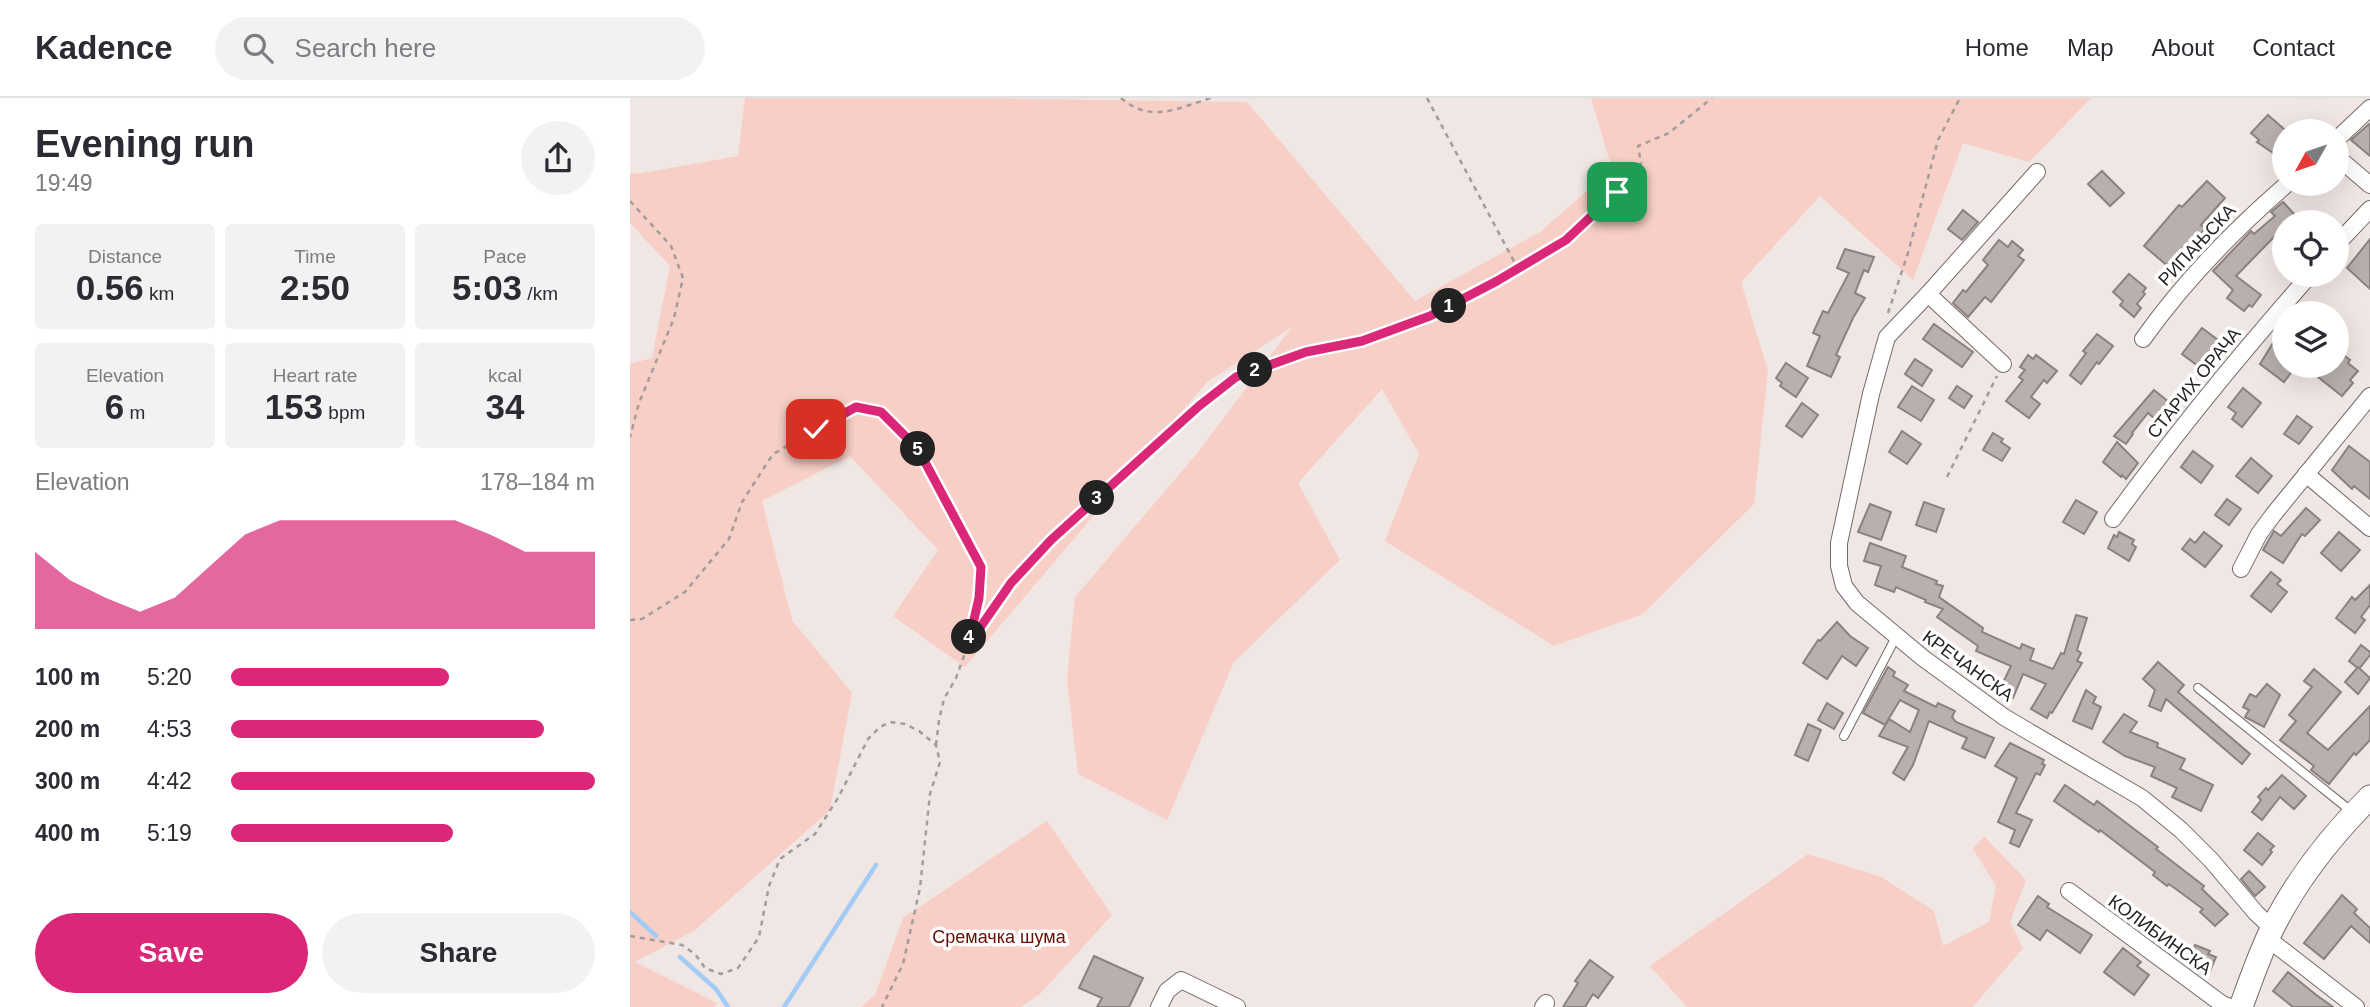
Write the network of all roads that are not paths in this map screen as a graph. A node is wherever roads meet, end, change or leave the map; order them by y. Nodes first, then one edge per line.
1 (2370, 107) edge
2 (2349, 128) edge
3 (2349, 167) edge
4 (2037, 172) dead end
5 (2370, 185) edge
6 (2273, 196) edge
7 (2370, 209) edge
8 (2349, 231) edge
9 (2300, 287) edge
10 (1928, 294) junction
11 (2143, 339) dead end
12 (2003, 364) road end
13 (2370, 396) edge
14 (2306, 474) junction
15 (2113, 519) dead end
16 (2370, 528) edge
17 (2241, 569) dead end
18 (1896, 637) junction
19 (2198, 688) dead end
20 (1844, 736) dead end
21 (2370, 797) edge
22 (2353, 813) junction
23 (2069, 891) dead end
24 (2270, 933) junction
25 (1159, 1007) edge
26 (1237, 1007) edge
27 (2230, 1007) edge
28 (2241, 1007) edge
29 (2356, 1007) edge

1 - 2 street
3 - 5 street
4 - 10 street
6 - 11 street, РИПАЊСКА
7 - 8 street
9 - 15 street, СТАРИХ ОРАЧА
10 - 12 street
10 - 18 street, КРЕЧАНСКА
13 - 14 street
14 - 16 street
14 - 17 street
18 - 20 lane
18 - 24 street, КРЕЧАНСКА
19 - 22 lane
21 - 22 main road
22 - 24 main road
23 - 27 street, КОЛИБИНСКА
24 - 28 main road
24 - 29 street, КРЕЧАНСКА
25 - 26 street

